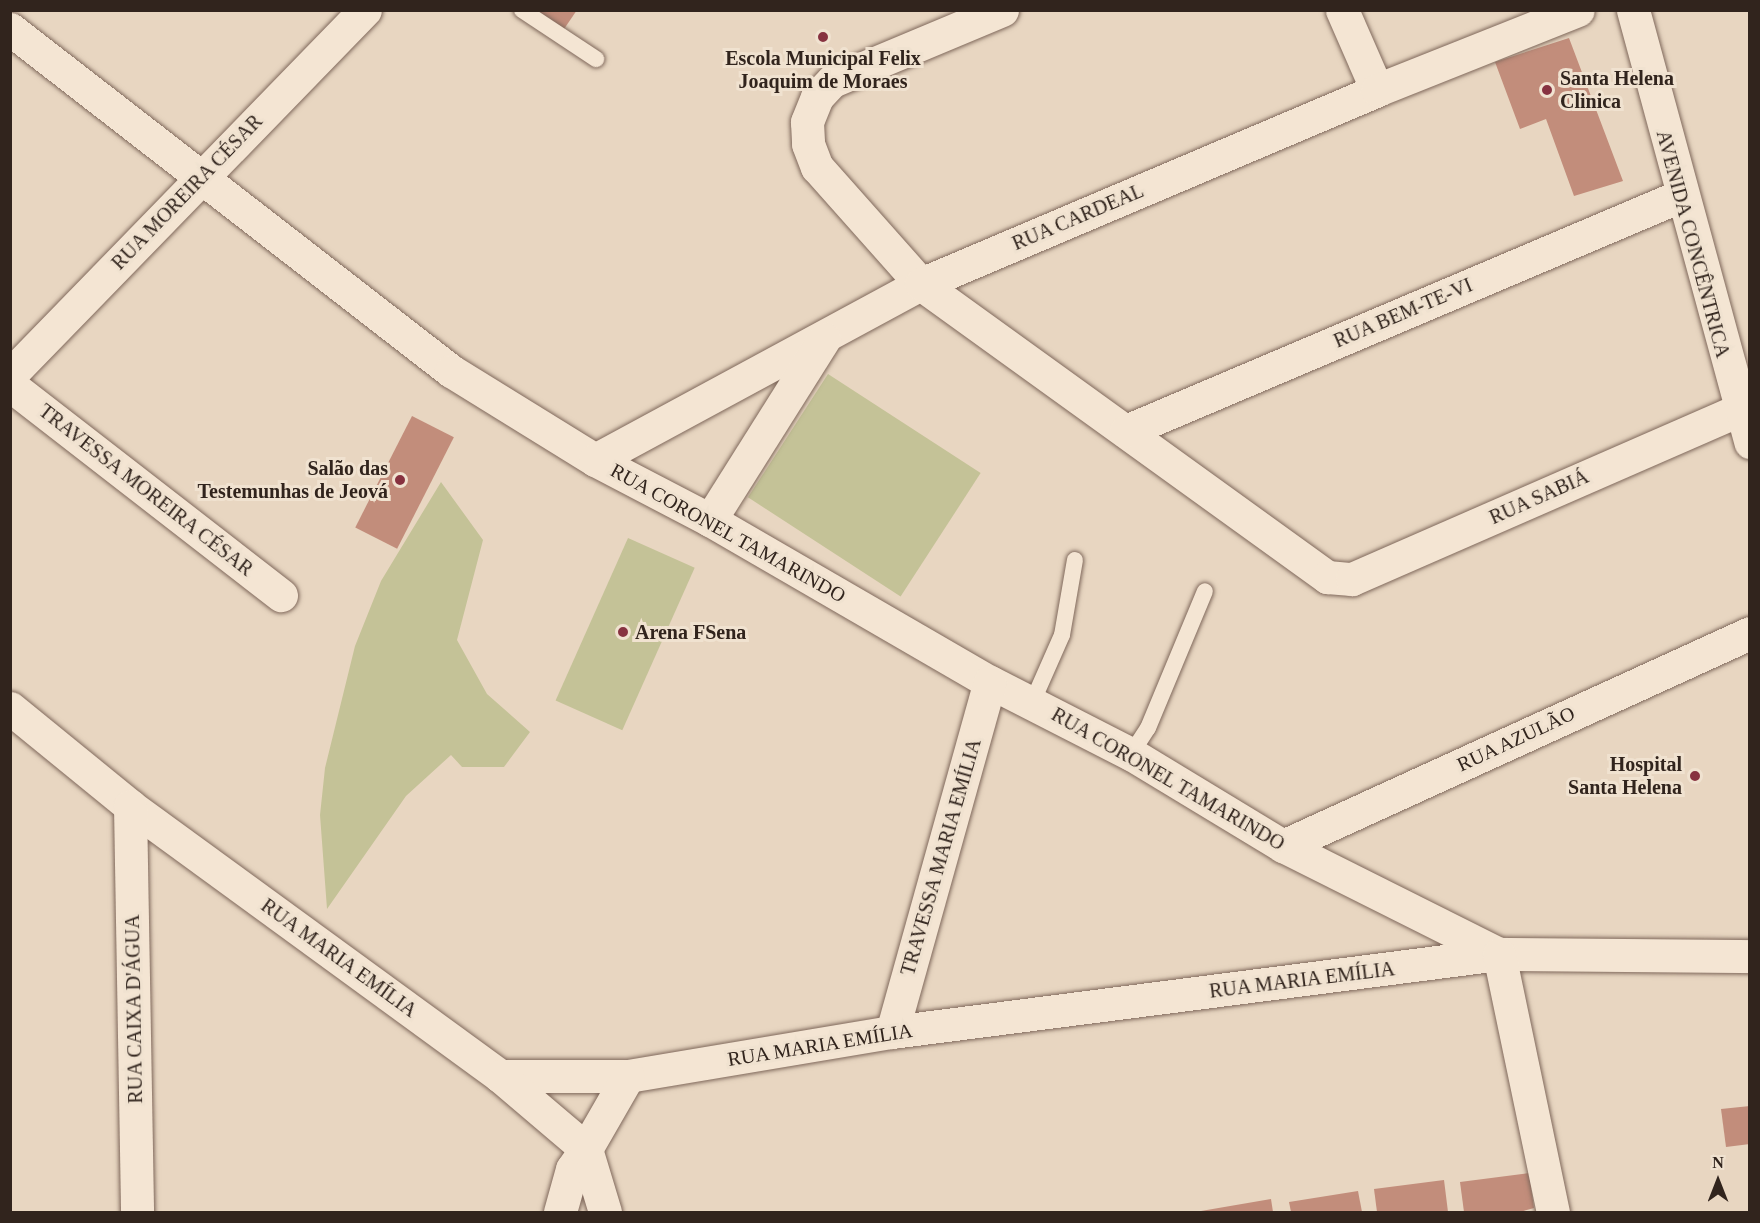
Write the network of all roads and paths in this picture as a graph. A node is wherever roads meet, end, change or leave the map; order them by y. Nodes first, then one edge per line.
1 (365, 10) edge
2 (522, 10) edge
3 (1002, 10) edge
4 (1342, 10) edge
5 (1578, 10) edge
6 (1633, 10) edge
7 (10, 29) edge
8 (596, 59) dead end
9 (1377, 90) junction
10 (203, 176) junction
11 (1680, 196) junction
12 (921, 284) junction
13 (825, 337) junction
14 (10, 375) edge
15 (10, 385) edge
16 (1738, 410) junction
17 (1126, 431) junction
18 (1749, 442) edge
19 (595, 460) junction
20 (710, 520) junction
21 (1075, 560) dead end
22 (1205, 591) dead end
23 (280, 595) dead end
24 (1749, 633) edge
25 (990, 682) junction
26 (1032, 703) junction
27 (10, 708) edge
28 (1131, 754) junction
29 (130, 806) junction
30 (1283, 846) junction
31 (1499, 954) junction
32 (1749, 956) edge
33 (892, 1032) junction
34 (500, 1076) junction
35 (628, 1076) junction
36 (586, 1149) junction
37 (137, 1212) edge
38 (560, 1212) edge
39 (605, 1212) edge
40 (1552, 1212) edge

1 - 10 street, RUA MOREIRA CÉSAR
2 - 8 lane
3 - 12 street
4 - 9 street
5 - 9 street, RUA CARDEAL
6 - 11 street, AVENIDA CONCÊNTRICA
7 - 10 street, RUA CORONEL TAMARINDO
9 - 12 street, RUA CARDEAL
10 - 14 street, RUA MOREIRA CÉSAR
10 - 19 street, RUA CORONEL TAMARINDO
11 - 16 street, AVENIDA CONCÊNTRICA
11 - 17 street, RUA BEM-TE-VI
12 - 13 street, RUA CARDEAL
12 - 17 street
13 - 19 street, RUA CARDEAL
13 - 20 street
15 - 23 street, TRAVESSA MOREIRA CÉSAR
16 - 17 street, RUA SABIÁ
16 - 18 street, AVENIDA CONCÊNTRICA
19 - 20 street, RUA CORONEL TAMARINDO
20 - 25 street, RUA CORONEL TAMARINDO
21 - 26 lane
22 - 28 lane
24 - 30 street, RUA AZULÃO
25 - 26 street, RUA CORONEL TAMARINDO
25 - 33 street, TRAVESSA MARIA EMÍLIA
26 - 28 street, RUA CORONEL TAMARINDO
27 - 29 street, RUA MARIA EMÍLIA
28 - 30 street, RUA CORONEL TAMARINDO
29 - 34 street, RUA MARIA EMÍLIA
29 - 37 street, RUA CAIXA D'ÁGUA
30 - 31 street, RUA CORONEL TAMARINDO
31 - 32 street, RUA MARIA EMÍLIA
31 - 33 street, RUA MARIA EMÍLIA
31 - 40 street
33 - 35 street, RUA MARIA EMÍLIA
34 - 35 street, RUA MARIA EMÍLIA
34 - 36 street
35 - 36 street
36 - 38 street
36 - 39 street

